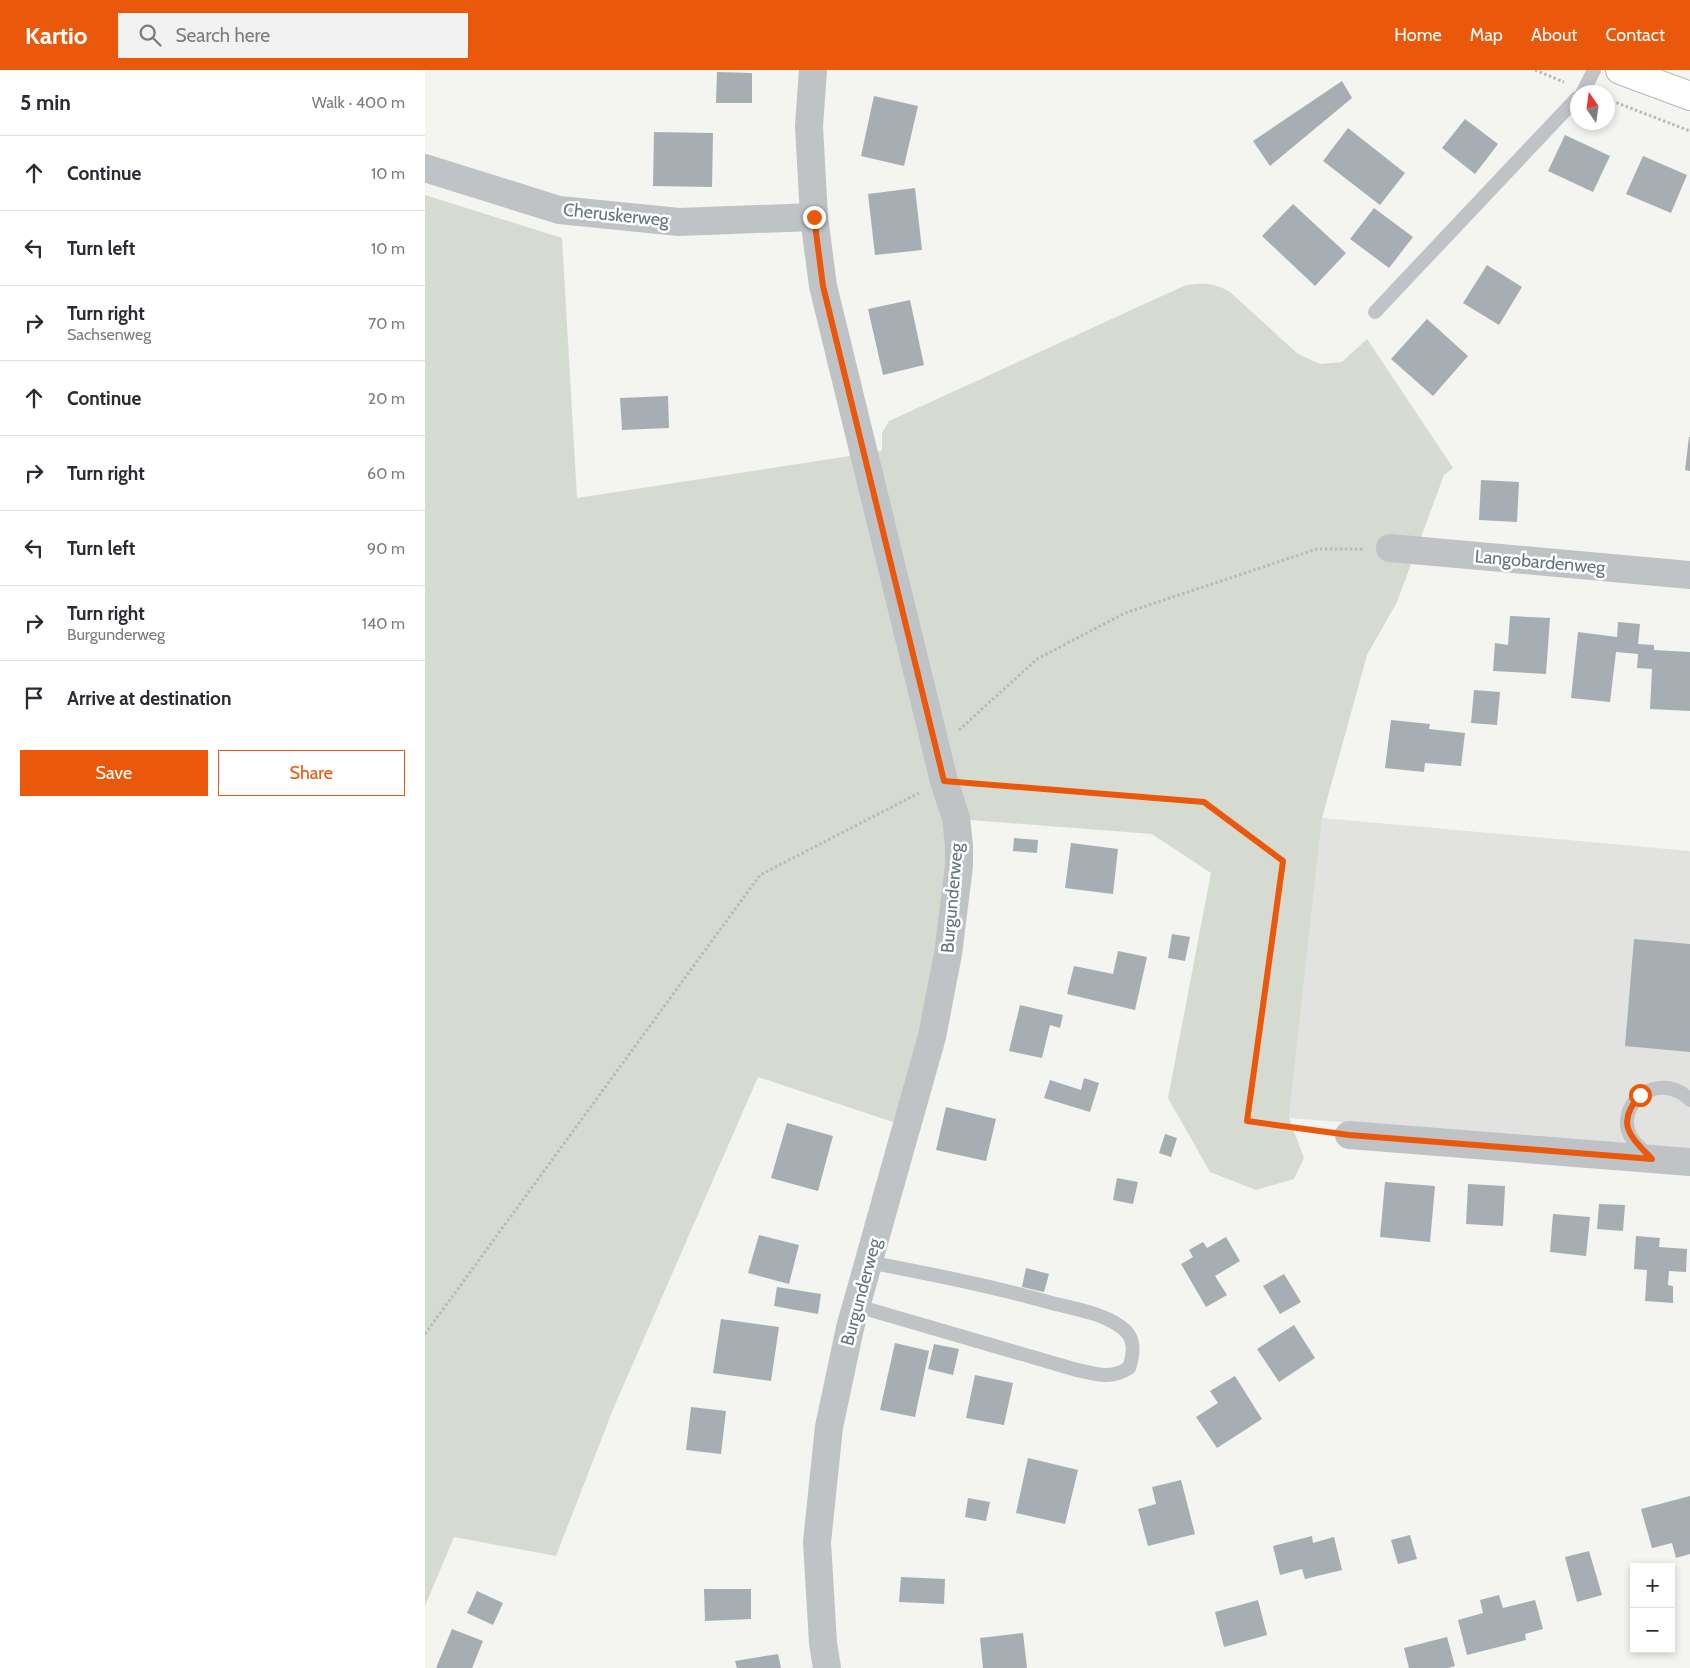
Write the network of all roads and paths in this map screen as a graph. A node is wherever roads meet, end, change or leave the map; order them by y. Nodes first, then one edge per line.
1 (813, 70) edge
2 (1594, 70) edge
3 (1620, 70) edge
4 (1586, 85) edge
5 (1690, 96) edge
6 (1615, 102) edge
7 (1570, 105) edge
8 (1690, 131) edge
9 (425, 168) edge
10 (814, 217) junction
11 (1375, 312) dead end
12 (1390, 548) joint
13 (1690, 575) edge
14 (937, 750) junction
15 (944, 781) junction
16 (1690, 1100) edge
17 (1349, 1135) joint
18 (1652, 1159) junction
19 (1690, 1162) edge
20 (869, 1262) junction
21 (857, 1306) junction
22 (425, 1334) edge
23 (827, 1668) edge

1 - 10 street, Burgunderweg
2 - 4 lane
3 - 5 main road
6 - 8 path
7 - 11 lane
9 - 10 street, Cheruskerweg
10 - 14 street, Burgunderweg
12 - 13 street, Langobardenweg
12 - 14 path
14 - 15 street, Burgunderweg
15 - 17 path
15 - 20 street, Burgunderweg
15 - 22 path
16 - 18 lane
17 - 18 street
18 - 19 street
20 - 21 street, Burgunderweg
20 - 21 lane
21 - 23 street, Burgunderweg

